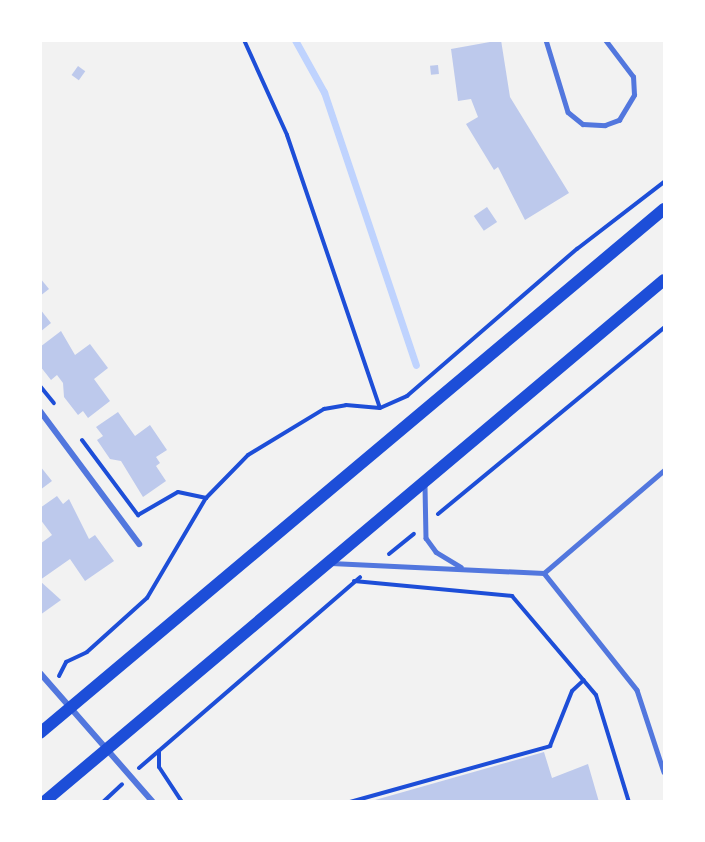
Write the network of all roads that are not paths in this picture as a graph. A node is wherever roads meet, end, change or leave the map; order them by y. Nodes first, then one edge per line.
1 (546, 40) edge
2 (606, 40) edge
3 (664, 209) edge
4 (664, 280) edge
5 (40, 411) edge
6 (664, 470) edge
7 (426, 481) junction
8 (139, 543) dead end
9 (329, 562) junction
10 (464, 568) junction
11 (544, 573) junction
12 (40, 673) edge
13 (70, 708) junction
14 (40, 733) edge
15 (106, 749) junction
16 (664, 772) edge
17 (44, 801) edge
18 (153, 801) edge

1 - 2 lane
3 - 13 main road
4 - 7 main road
5 - 8 street
6 - 11 lane
7 - 9 main road
7 - 10 lane
9 - 10 lane
9 - 15 main road
10 - 11 lane
11 - 16 lane
12 - 13 street
13 - 14 main road
13 - 15 street
15 - 17 main road
15 - 18 street

